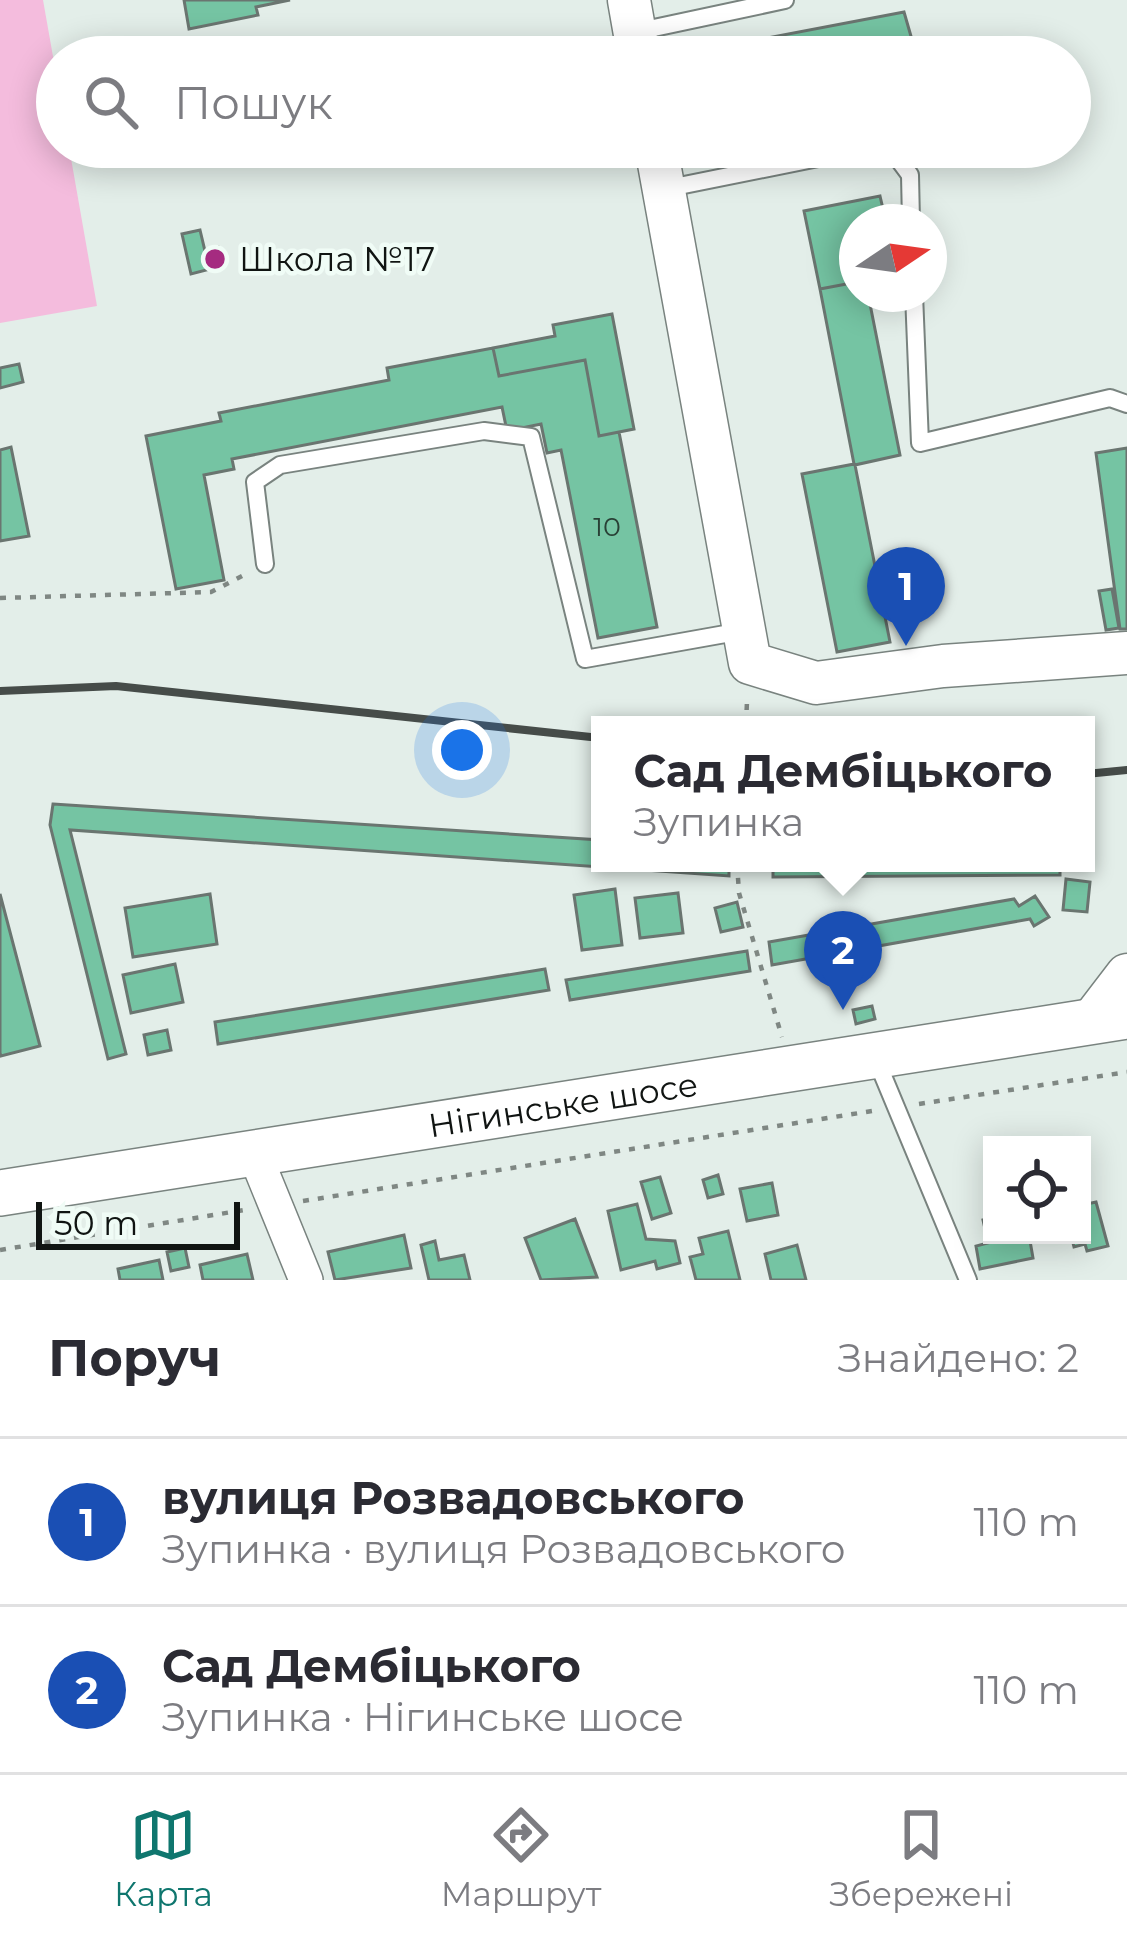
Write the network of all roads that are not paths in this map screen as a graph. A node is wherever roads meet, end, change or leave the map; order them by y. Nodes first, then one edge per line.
1 (785, 0) edge
2 (634, 30) edge
3 (660, 168) edge
4 (768, 168) edge
5 (904, 168) edge
6 (663, 189) junction
7 (911, 204) edge
8 (915, 312) edge
9 (1127, 404) edge
10 (265, 564) road end
11 (743, 631) junction
12 (1127, 653) edge
13 (1127, 975) edge
14 (1109, 1019) edge
15 (876, 1058) junction
16 (255, 1155) junction
17 (0, 1193) edge
18 (306, 1280) edge
19 (968, 1280) edge

1 - 2 lane
3 - 6 street
4 - 6 lane
5 - 7 lane
6 - 11 street
8 - 9 lane
10 - 11 lane
11 - 12 street
13 - 14 street
14 - 15 main road, Нігинське шосе
15 - 16 main road, Нігинське шосе
15 - 19 lane
16 - 17 main road, Нігинське шосе
16 - 18 street

